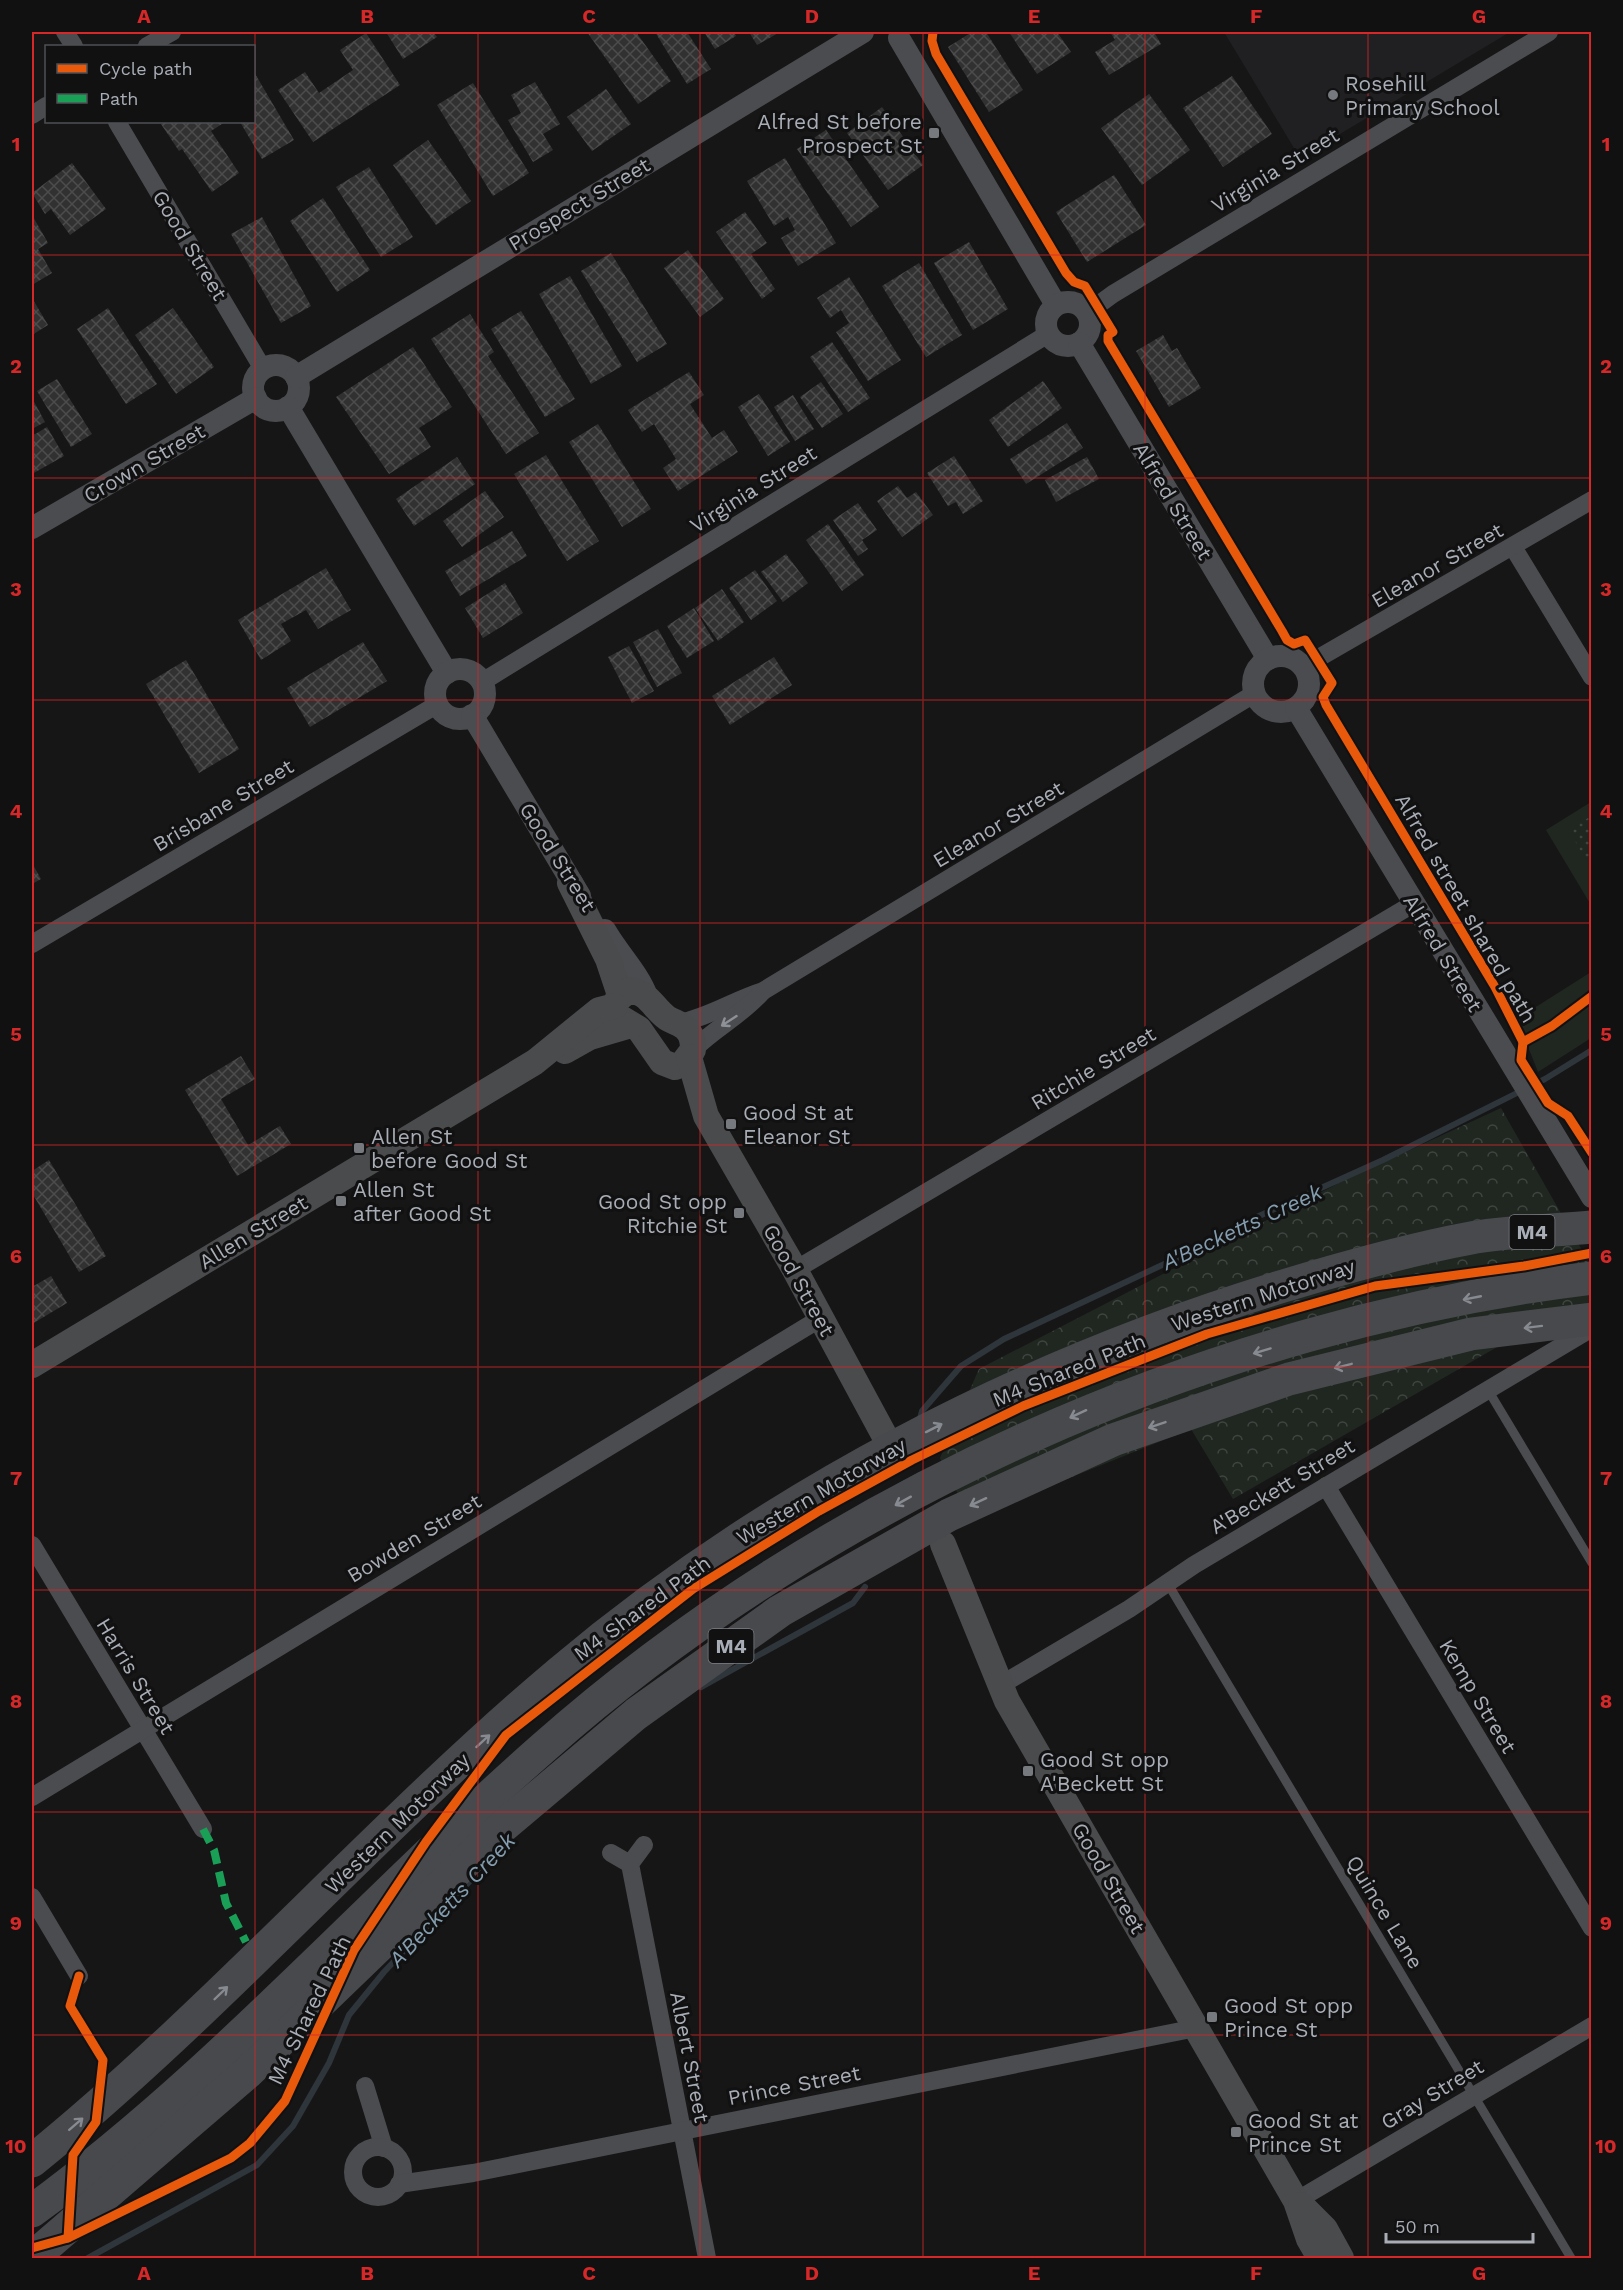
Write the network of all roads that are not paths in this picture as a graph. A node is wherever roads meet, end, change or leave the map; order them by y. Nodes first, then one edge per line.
1 (65, 32) edge
2 (172, 32) edge
3 (865, 32) edge
4 (1549, 32) edge
5 (902, 35) edge
6 (73, 45) edge
7 (149, 45) edge
8 (45, 107) edge
9 (32, 115) edge
10 (118, 123) edge
11 (1056, 305) junction
12 (1087, 313) junction
13 (1048, 334) junction
14 (1079, 344) junction
15 (263, 369) junction
16 (296, 377) junction
17 (255, 398) junction
18 (288, 407) junction
19 (1592, 500) edge
20 (32, 528) edge
21 (1513, 548) junction
22 (1268, 659) junction
23 (1303, 667) junction
24 (447, 673) junction
25 (1592, 677) edge
26 (482, 682) junction
27 (1254, 694) junction
28 (438, 704) junction
29 (1296, 708) junction
30 (472, 715) junction
31 (570, 883) junction
32 (1413, 904) junction
33 (32, 944) edge
34 (763, 991) junction
35 (647, 996) junction
36 (622, 1009) junction
37 (679, 1023) junction
38 (691, 1053) junction
39 (662, 1062) junction
40 (706, 1116) junction
41 (1592, 1197) edge
42 (1592, 1218) edge
43 (1592, 1227) edge
44 (1473, 1238) junction
45 (795, 1270) junction
46 (1592, 1278) edge
47 (821, 1318) junction
48 (1592, 1319) edge
49 (1592, 1328) edge
50 (32, 1365) edge
51 (1488, 1390) junction
52 (889, 1444) tunnel mouth
53 (1326, 1486) junction
54 (944, 1544) dead end
55 (32, 1545) edge
56 (1592, 1563) edge
57 (1168, 1584) junction
58 (999, 1686) junction
59 (141, 1729) junction
60 (32, 1797) edge
61 (203, 1830) dead end
62 (644, 1845) dead end
63 (611, 1852) dead end
64 (630, 1864) junction
65 (32, 1896) edge
66 (1592, 1928) edge
67 (79, 1976) dead end
68 (1592, 2026) edge
69 (1196, 2028) junction
70 (365, 2086) dead end
71 (1474, 2095) junction
72 (681, 2131) junction
73 (384, 2148) junction
74 (32, 2161) edge
75 (399, 2184) junction
76 (1296, 2201) junction
77 (32, 2211) edge
78 (32, 2258) edge
79 (707, 2259) edge
80 (1320, 2259) edge
81 (1341, 2259) edge
82 (1571, 2259) edge

1 - 6 street
2 - 7 street
3 - 5 street
3 - 16 street, Prospect Street
4 - 12 street, Virginia Street
5 - 11 street
8 - 9 street
10 - 15 street, Good Street
11 - 12 street
11 - 13 street
12 - 14 street
13 - 14 street
13 - 26 street, Virginia Street
14 - 22 street, Alfred Street
15 - 16 street
15 - 17 street
16 - 18 street
17 - 18 street
17 - 20 street, Crown Street
18 - 24 street
19 - 21 street, Eleanor Street
21 - 23 street, Eleanor Street
21 - 25 street
22 - 23 street
22 - 27 street
23 - 29 street
24 - 26 street
24 - 28 street
26 - 30 street
27 - 29 street
27 - 34 street, Eleanor Street
28 - 30 street
28 - 33 street, Brisbane Street
29 - 32 street, Alfred Street
30 - 31 street, Good Street
31 - 35 street, Good Street
31 - 36 main road
32 - 41 street, Alfred Street
32 - 45 street, Ritchie Street
34 - 37 street, Eleanor Street
34 -> 38 street, Eleanor Street
35 - 36 main road, Allen Street
35 - 37 main road
36 - 39 main road, Good Street
36 - 50 main road, Allen Street
37 - 38 main road, Good Street
38 - 39 main road
38 - 40 main road, Good Street
39 - 40 main road, Good Street
40 - 45 main road, Good Street
42 - 44 highway
43 - 44 highway, Western Motorway / M4
74 -> 44 highway, Western Motorway / M4
45 - 47 main road, Good Street
46 -> 77 highway, M4
47 - 52 main road, Good Street
47 - 59 street, Bowden Street
48 -> 78 highway, M4
49 - 51 street, A'Beckett Street
51 - 53 street, A'Beckett Street
51 - 56 lane
53 - 57 street, A'Beckett Street
53 - 66 street, Kemp Street
54 - 58 main road, Good Street
55 - 59 street, Harris Street
57 - 58 street, A'Beckett Street
57 - 71 lane, Quince Lane
58 - 69 main road, Good Street
59 - 60 street, Bowden Street
59 - 61 street, Harris Street
62 - 64 street
63 - 64 street
64 - 72 street, Albert Street
65 - 67 street
68 - 71 street, Gray Street
69 - 72 street, Prince Street
69 - 76 main road, Good Street
70 - 73 street
71 - 76 street, Gray Street
71 - 82 lane, Quince Lane
72 - 75 street, Prince Street
72 - 79 street, Albert Street
73 - 75 street
73 - 75 street, Prince Street
76 - 80 main road, Good Street
76 - 81 main road, Good Street

